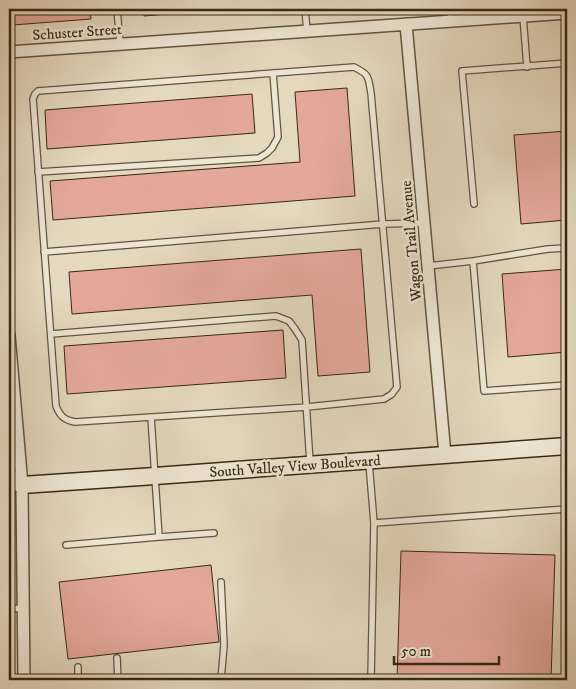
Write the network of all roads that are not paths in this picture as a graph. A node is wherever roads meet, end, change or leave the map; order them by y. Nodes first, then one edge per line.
1 (118, 9) edge
2 (305, 9) edge
3 (450, 9) edge
4 (567, 13) edge
5 (524, 16) junction
6 (451, 21) junction
7 (406, 24) junction
8 (307, 31) junction
9 (120, 44) junction
10 (9, 52) edge
11 (567, 63) edge
12 (528, 67) junction
13 (273, 73) junction
14 (38, 172) junction
15 (474, 204) dead end
16 (424, 223) junction
17 (383, 224) junction
18 (567, 248) edge
19 (44, 252) junction
20 (473, 261) junction
21 (428, 266) junction
22 (51, 334) junction
23 (9, 335) edge
24 (10, 356) edge
25 (567, 385) edge
26 (307, 407) junction
27 (152, 417) junction
28 (567, 446) edge
29 (445, 455) junction
30 (368, 460) junction
31 (310, 465) junction
32 (155, 476) junction
33 (13, 486) edge
34 (567, 509) edge
35 (374, 523) junction
36 (214, 533) dead end
37 (159, 537) junction
38 (66, 544) dead end
39 (221, 582) dead end
40 (23, 608) junction
41 (9, 609) edge
42 (117, 658) dead end
43 (78, 667) dead end
44 (24, 680) edge
45 (78, 680) edge
46 (118, 680) edge
47 (221, 680) edge
48 (371, 680) edge

1 - 9 lane
2 - 8 lane
3 - 6 lane
4 - 5 street, Schuster Street
5 - 6 street, Schuster Street
5 - 12 lane
6 - 7 street, Schuster Street
7 - 8 street, Schuster Street
7 - 16 street, Wagon Trail Avenue
8 - 9 street, Schuster Street
9 - 10 street, Schuster Street
11 - 12 lane
12 - 15 lane
13 - 14 lane
13 - 14 lane
13 - 17 lane
14 - 19 lane
16 - 17 lane
16 - 21 street, Wagon Trail Avenue
17 - 19 lane
17 - 26 lane
18 - 20 lane
19 - 22 lane
20 - 21 lane
20 - 25 lane
21 - 29 street, Wagon Trail Avenue
22 - 26 lane
22 - 27 lane
23 - 24 street
24 - 33 street
26 - 27 lane
26 - 31 lane
27 - 32 lane
28 - 29 main road, South Valley View Boulevard
29 - 30 main road, South Valley View Boulevard
30 - 31 main road, South Valley View Boulevard
30 - 35 lane
31 - 32 main road, South Valley View Boulevard
32 - 33 main road, South Valley View Boulevard
32 - 37 lane
33 - 40 street
34 - 35 lane
35 - 48 lane
36 - 37 lane
37 - 38 lane
39 - 47 lane
40 - 41 lane
40 - 44 street
42 - 46 lane
43 - 45 lane

